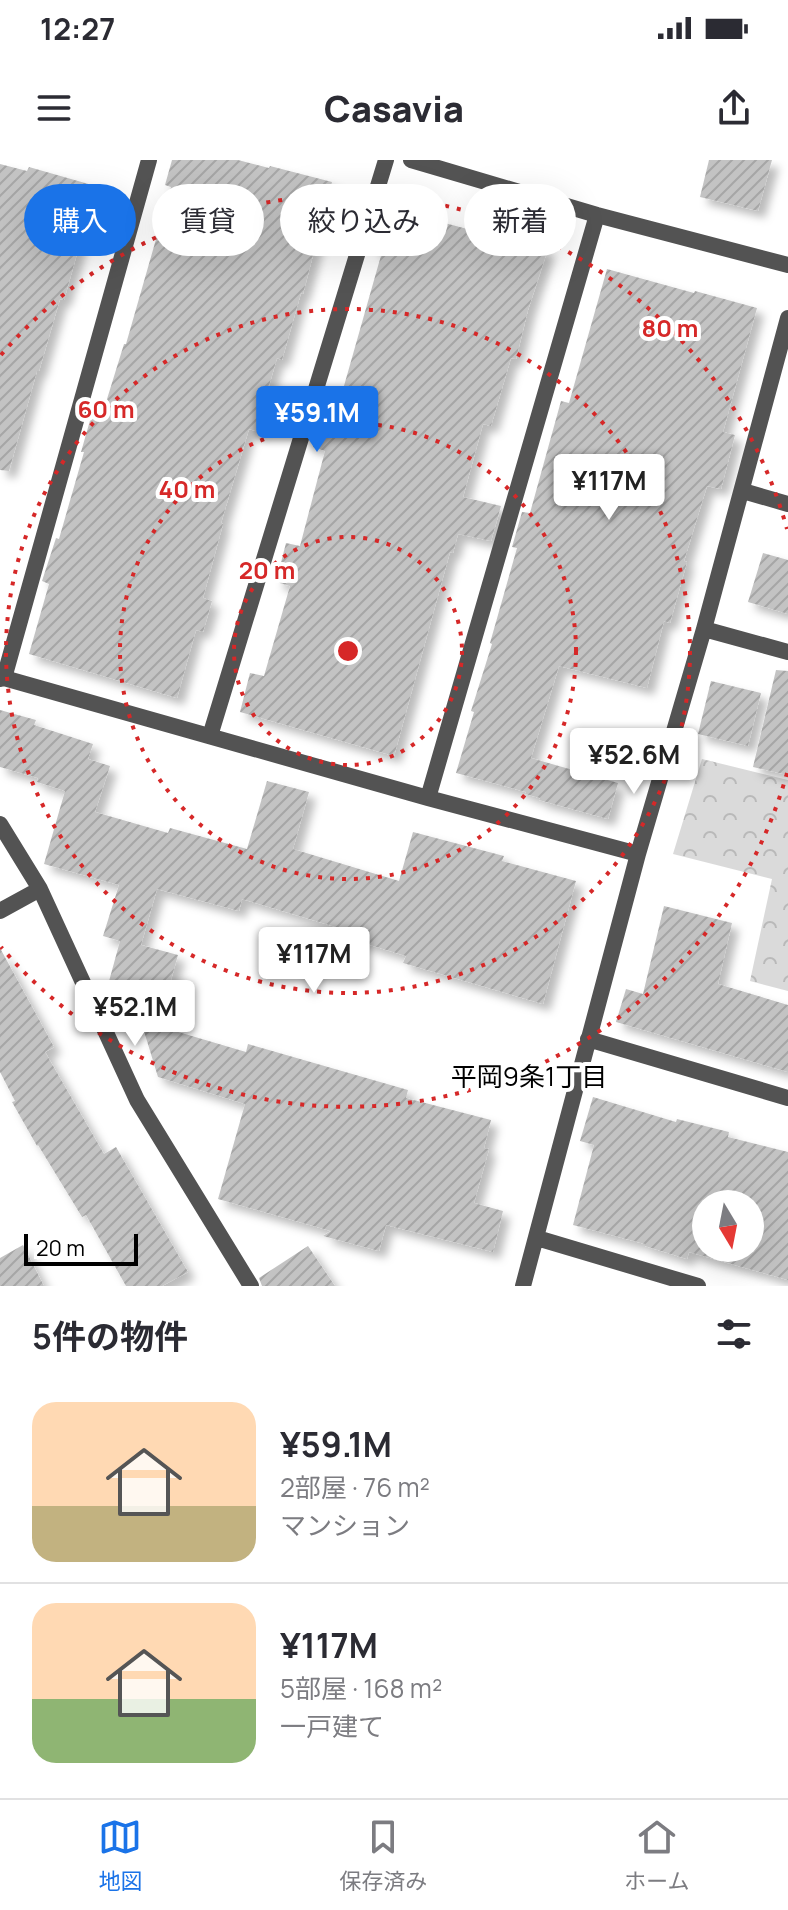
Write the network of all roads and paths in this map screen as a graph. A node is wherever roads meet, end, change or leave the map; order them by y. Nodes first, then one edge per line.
1 (149, 160) edge
2 (386, 160) edge
3 (411, 160) edge
4 (597, 215) junction
5 (788, 265) edge
6 (788, 318) edge
7 (743, 491) junction
8 (788, 504) edge
9 (704, 629) junction
10 (788, 652) edge
11 (2, 678) edge
12 (210, 736) junction
13 (428, 798) junction
14 (0, 824) edge
15 (638, 854) junction
16 (40, 889) junction
17 (0, 911) edge
18 (588, 1039) junction
19 (788, 1098) edge
20 (537, 1238) junction
21 (251, 1286) edge
22 (523, 1286) edge
23 (698, 1286) edge

1 - 11 street
2 - 12 street
3 - 4 street
4 - 5 street
4 - 13 street
6 - 7 street
7 - 8 street
7 - 9 street
9 - 10 street
9 - 15 street
11 - 12 street
12 - 13 street
13 - 15 street
14 - 16 street
15 - 18 street
16 - 17 street
16 - 21 street
18 - 19 street
18 - 20 street
20 - 22 street
20 - 23 street

